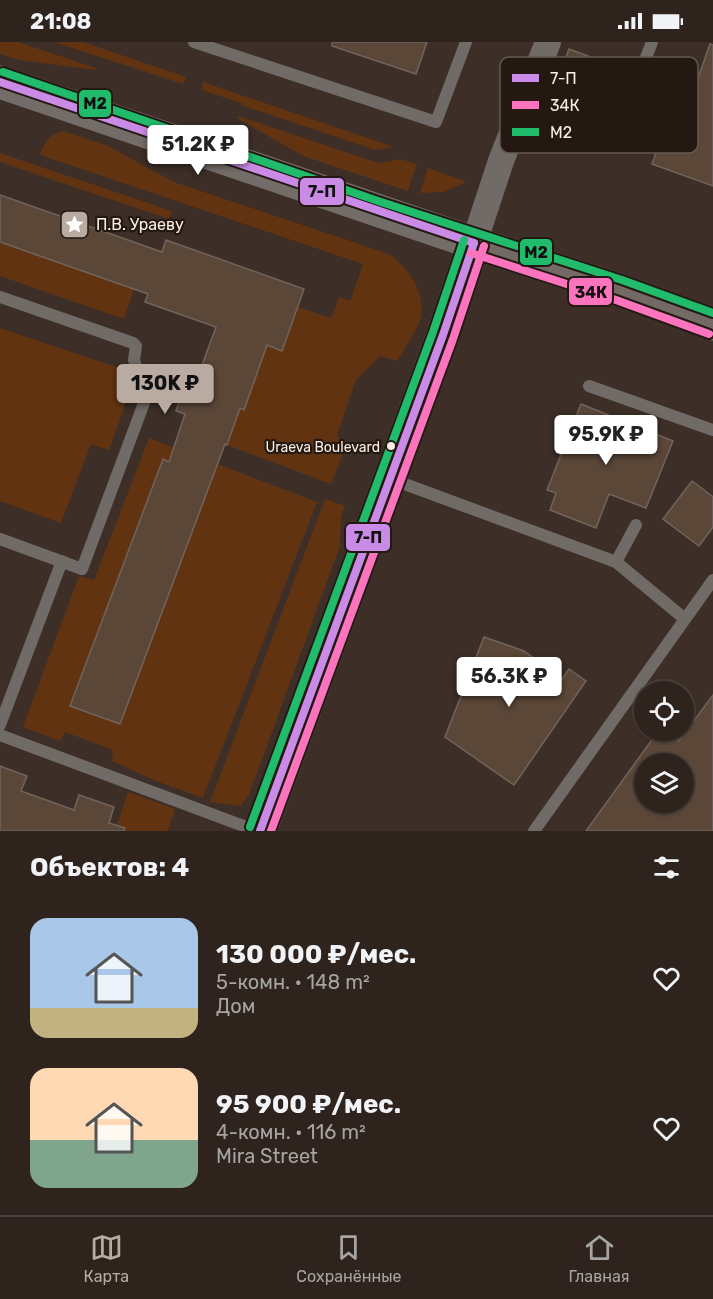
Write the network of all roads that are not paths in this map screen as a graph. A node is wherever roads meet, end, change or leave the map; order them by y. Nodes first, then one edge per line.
1 (194, 42) edge
2 (466, 42) edge
3 (548, 42) edge
4 (652, 42) edge
5 (542, 57) edge
6 (646, 57) edge
7 (0, 82) edge
8 (506, 153) edge
9 (474, 243) junction
10 (0, 297) edge
11 (713, 324) edge
12 (589, 386) dead end
13 (713, 430) edge
14 (390, 479) junction
15 (636, 525) dead end
16 (0, 539) edge
17 (62, 561) junction
18 (616, 562) junction
19 (713, 580) edge
20 (686, 619) junction
21 (0, 725) edge
22 (0, 735) edge
23 (258, 831) edge
24 (534, 831) edge

1 - 2 lane
3 - 5 street
4 - 6 lane
7 - 9 main road
8 - 9 street
9 - 11 main road
9 - 14 main road
10 - 17 lane
12 - 13 lane
14 - 18 lane
14 - 23 main road
15 - 18 lane
16 - 17 lane
17 - 21 lane
18 - 20 lane
19 - 20 lane
20 - 24 lane
22 - 23 lane

